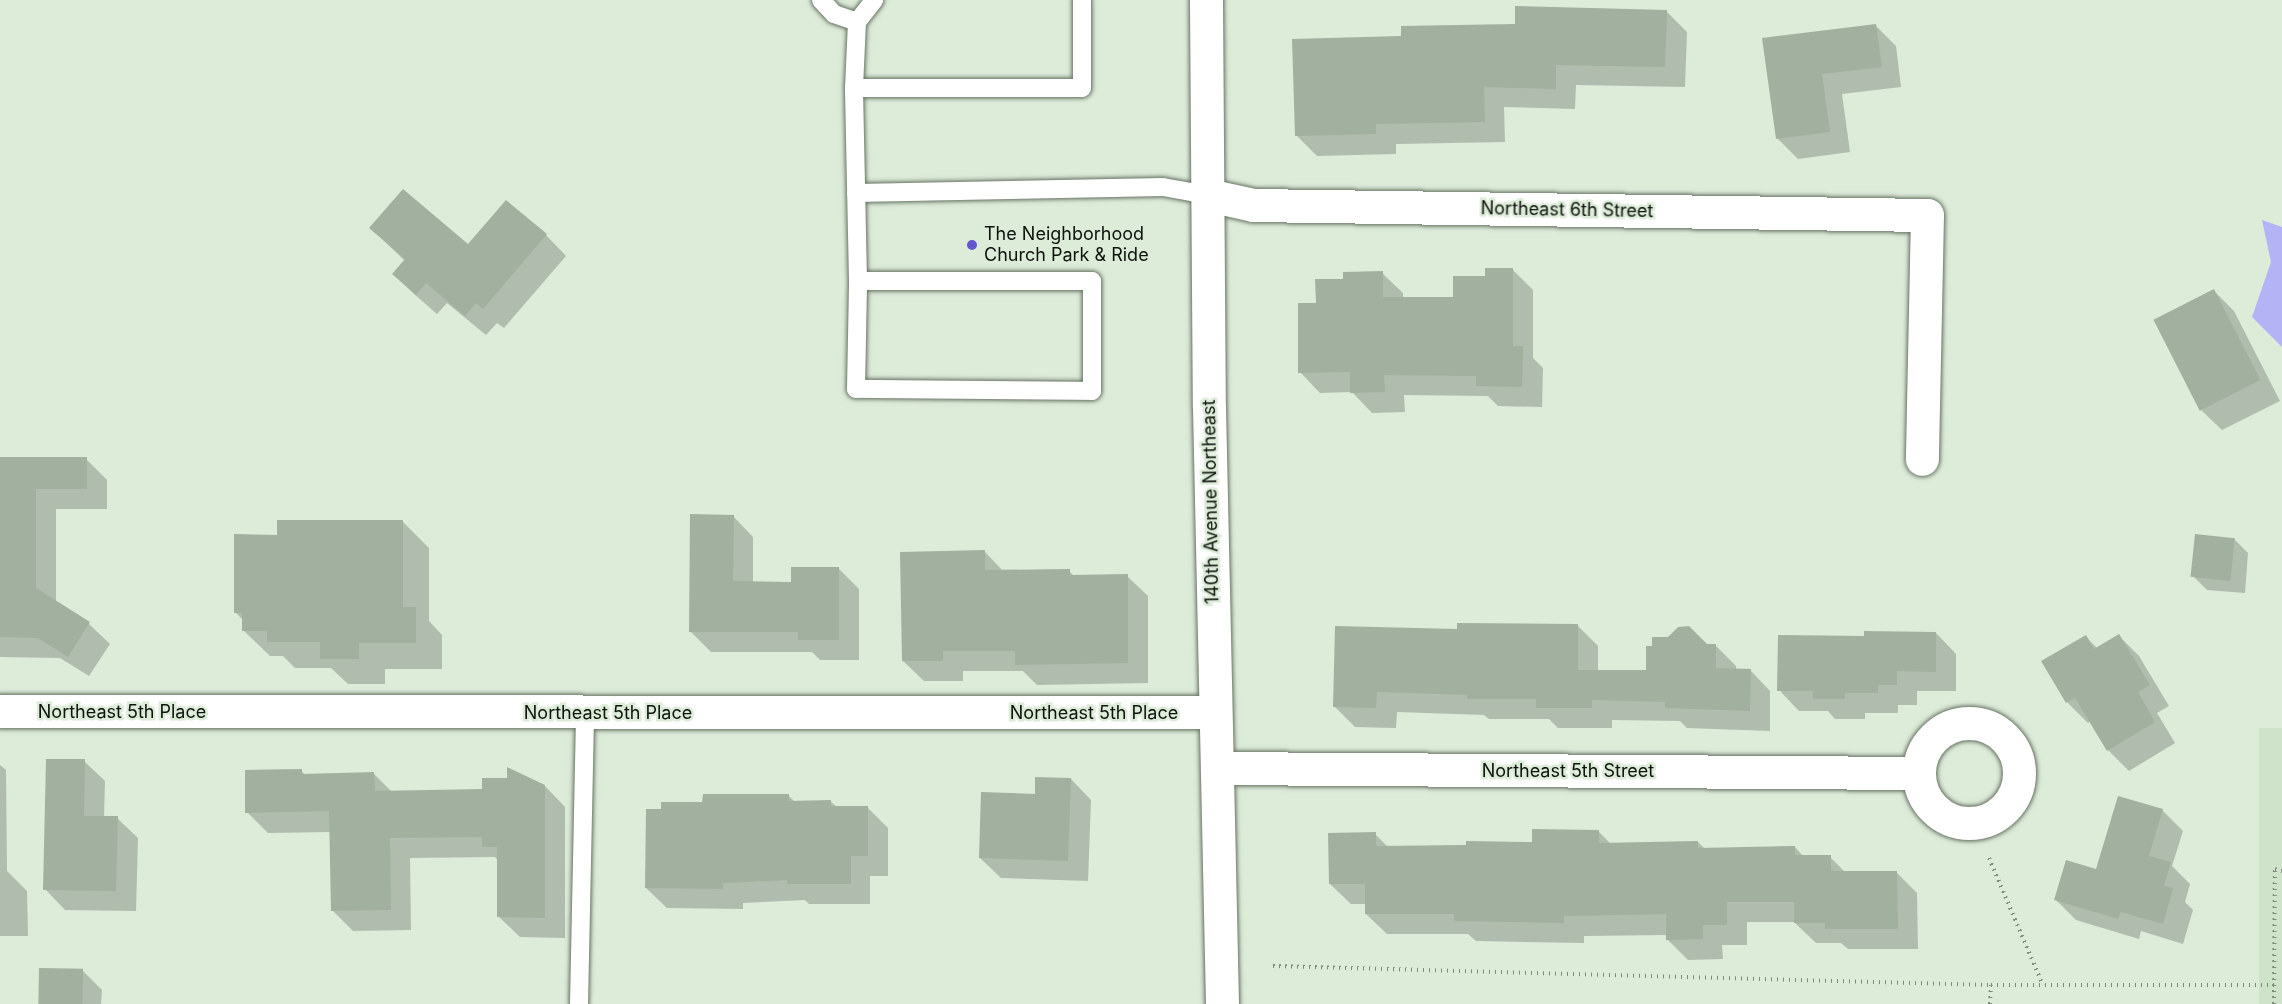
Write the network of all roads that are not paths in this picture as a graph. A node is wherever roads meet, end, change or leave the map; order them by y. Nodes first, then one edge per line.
1 (821, 0) edge
2 (874, 0) edge
3 (1082, 0) edge
4 (1206, 0) edge
5 (857, 22) junction
6 (854, 88) junction
7 (856, 193) junction
8 (1208, 195) junction
9 (858, 281) junction
10 (1922, 459) dead end
11 (0, 711) edge
12 (1215, 712) junction
13 (585, 713) junction
14 (1217, 768) junction
15 (1918, 773) dead end
16 (579, 1004) edge
17 (1222, 1004) edge

1 - 5 lane
2 - 5 lane
3 - 6 lane
4 - 8 street, 140th Avenue Northeast
5 - 6 lane
6 - 7 lane
7 - 8 lane
7 - 9 lane
8 - 10 street, Northeast 6th Street
8 - 12 street, 140th Avenue Northeast
9 - 9 lane
11 - 13 street, Northeast 5th Place
12 - 13 street, Northeast 5th Place
12 - 14 street, 140th Avenue Northeast
13 - 16 lane
14 - 15 street, Northeast 5th Street
14 - 17 street, 140th Avenue Northeast

